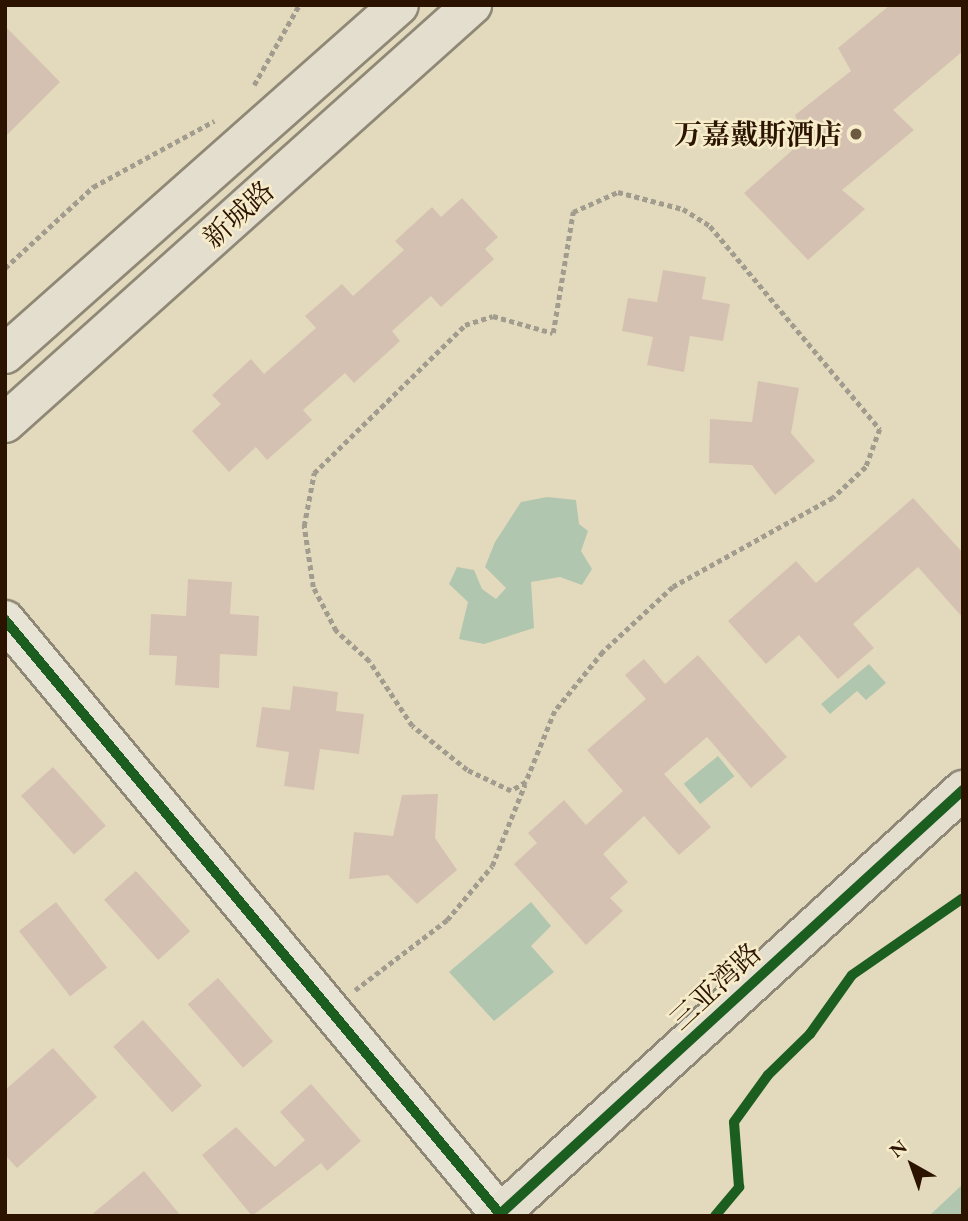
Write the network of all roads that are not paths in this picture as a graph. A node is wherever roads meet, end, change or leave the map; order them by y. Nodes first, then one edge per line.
1 (399, 5) edge
2 (472, 5) edge
3 (5, 354) edge
4 (5, 424) edge
5 (5, 620) edge
6 (963, 790) edge
7 (499, 1215) edge

1 - 3 main road, 新城路
2 - 4 main road, 新城路
5 - 7 street
6 - 7 main road, 三亚湾路

